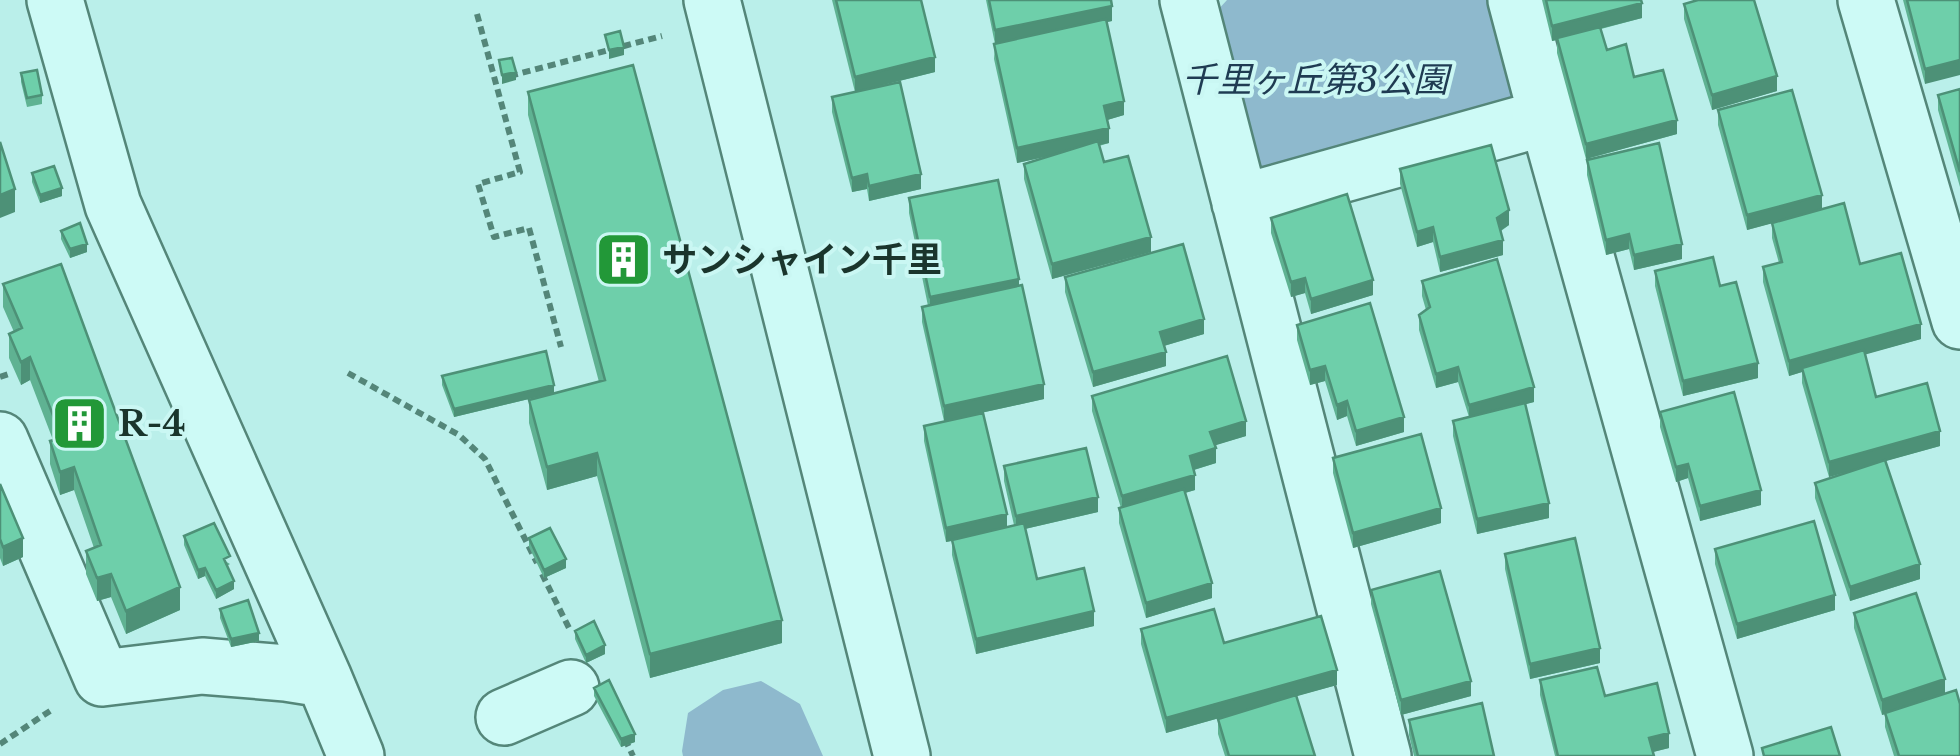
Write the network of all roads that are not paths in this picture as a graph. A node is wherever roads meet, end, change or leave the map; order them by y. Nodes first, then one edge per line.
1 (55, 0) edge
2 (712, 0) edge
3 (1188, 0) edge
4 (1516, 0) edge
5 (1866, 0) edge
6 (1547, 117) junction
7 (1240, 203) junction
8 (1960, 321) edge
9 (0, 440) edge
10 (574, 666) road end
11 (324, 679) junction
12 (504, 717) dead end
13 (356, 756) edge
14 (902, 756) edge
15 (1383, 756) edge
16 (1725, 756) edge

1 - 11 street
2 - 14 street
3 - 7 street
4 - 6 street
5 - 8 street
6 - 7 street
6 - 16 street
7 - 15 street
9 - 11 street
10 - 12 street
11 - 13 street

